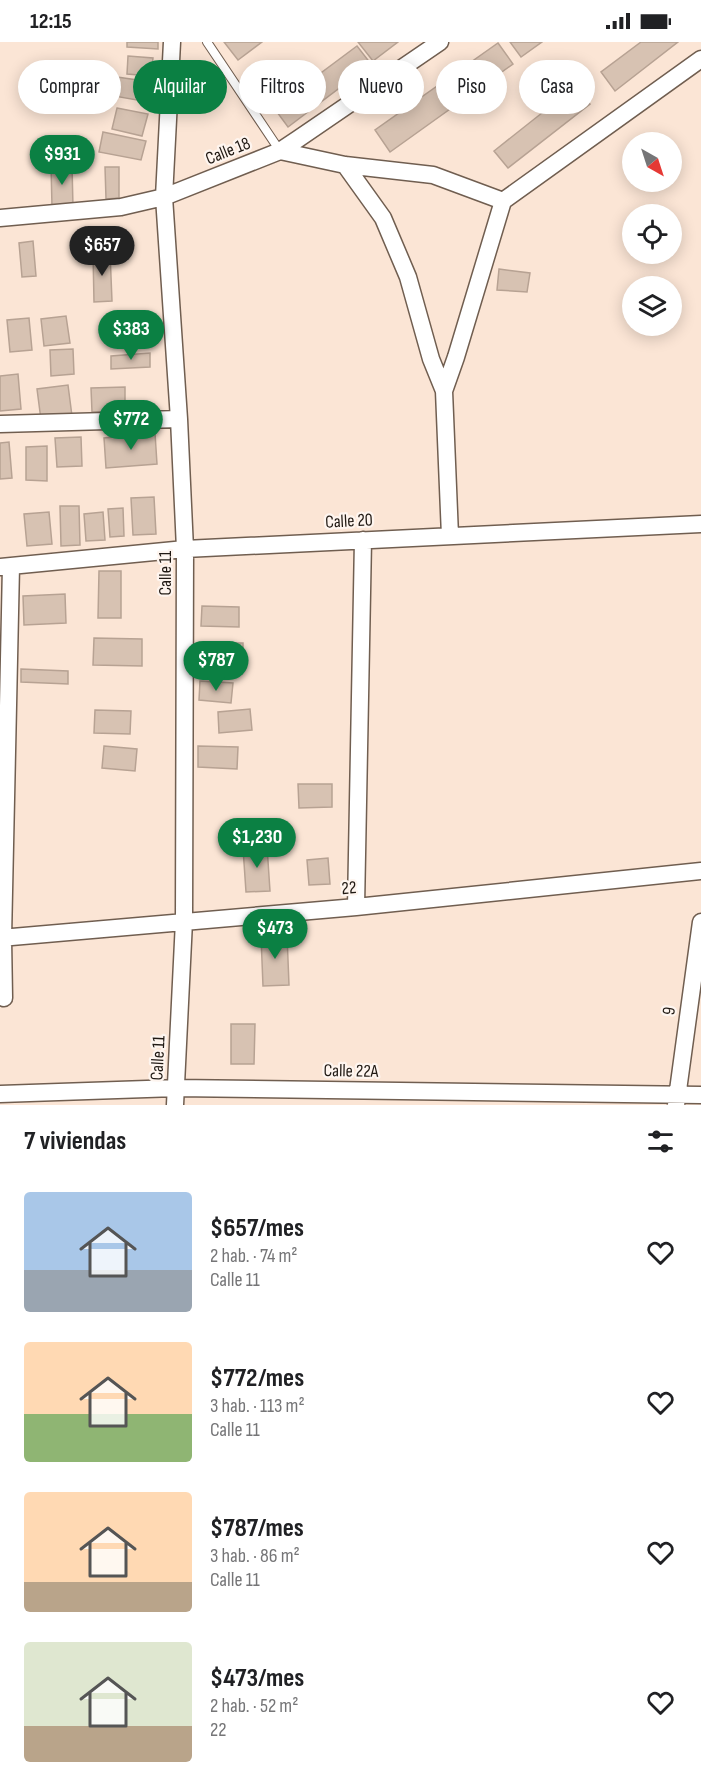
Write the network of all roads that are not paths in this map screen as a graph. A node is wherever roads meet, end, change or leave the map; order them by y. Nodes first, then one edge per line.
1 (172, 42) edge
2 (207, 42) edge
3 (440, 42) edge
4 (701, 58) edge
5 (280, 151) junction
6 (345, 165) junction
7 (164, 197) junction
8 (503, 201) junction
9 (0, 218) edge
10 (444, 390) junction
11 (179, 419) junction
12 (0, 424) edge
13 (701, 524) edge
14 (450, 536) junction
15 (363, 540) junction
16 (185, 549) junction
17 (6, 566) edge
18 (701, 870) edge
19 (356, 907) junction
20 (184, 921) junction
21 (701, 921) edge
22 (1, 938) edge
23 (4, 998) dead end
24 (176, 1088) junction
25 (0, 1094) edge
26 (701, 1095) edge
27 (677, 1100) edge
28 (175, 1105) edge

1 - 7 street, Calle 11
2 - 5 lane
3 - 5 street, Calle 18
4 - 8 street
5 - 6 street
5 - 7 street, Calle 18
6 - 8 street
6 - 10 street
7 - 9 street, Calle 18
7 - 11 street, Calle 11
8 - 10 street
10 - 14 street
11 - 12 street
11 - 16 street, Calle 11
13 - 14 street, Calle 20
14 - 15 street, Calle 20
15 - 16 street, Calle 20
15 - 19 street
16 - 17 street, Calle 20
16 - 20 street, Calle 11
17 - 22 street
18 - 19 street, 22
19 - 20 street, 22
20 - 22 street, 22
20 - 24 street, Calle 11
21 - 27 street, 9
22 - 23 street
24 - 25 street, Calle 22A
24 - 27 street, Calle 22A
24 - 28 street, Calle 11
26 - 27 street, Calle 22A

